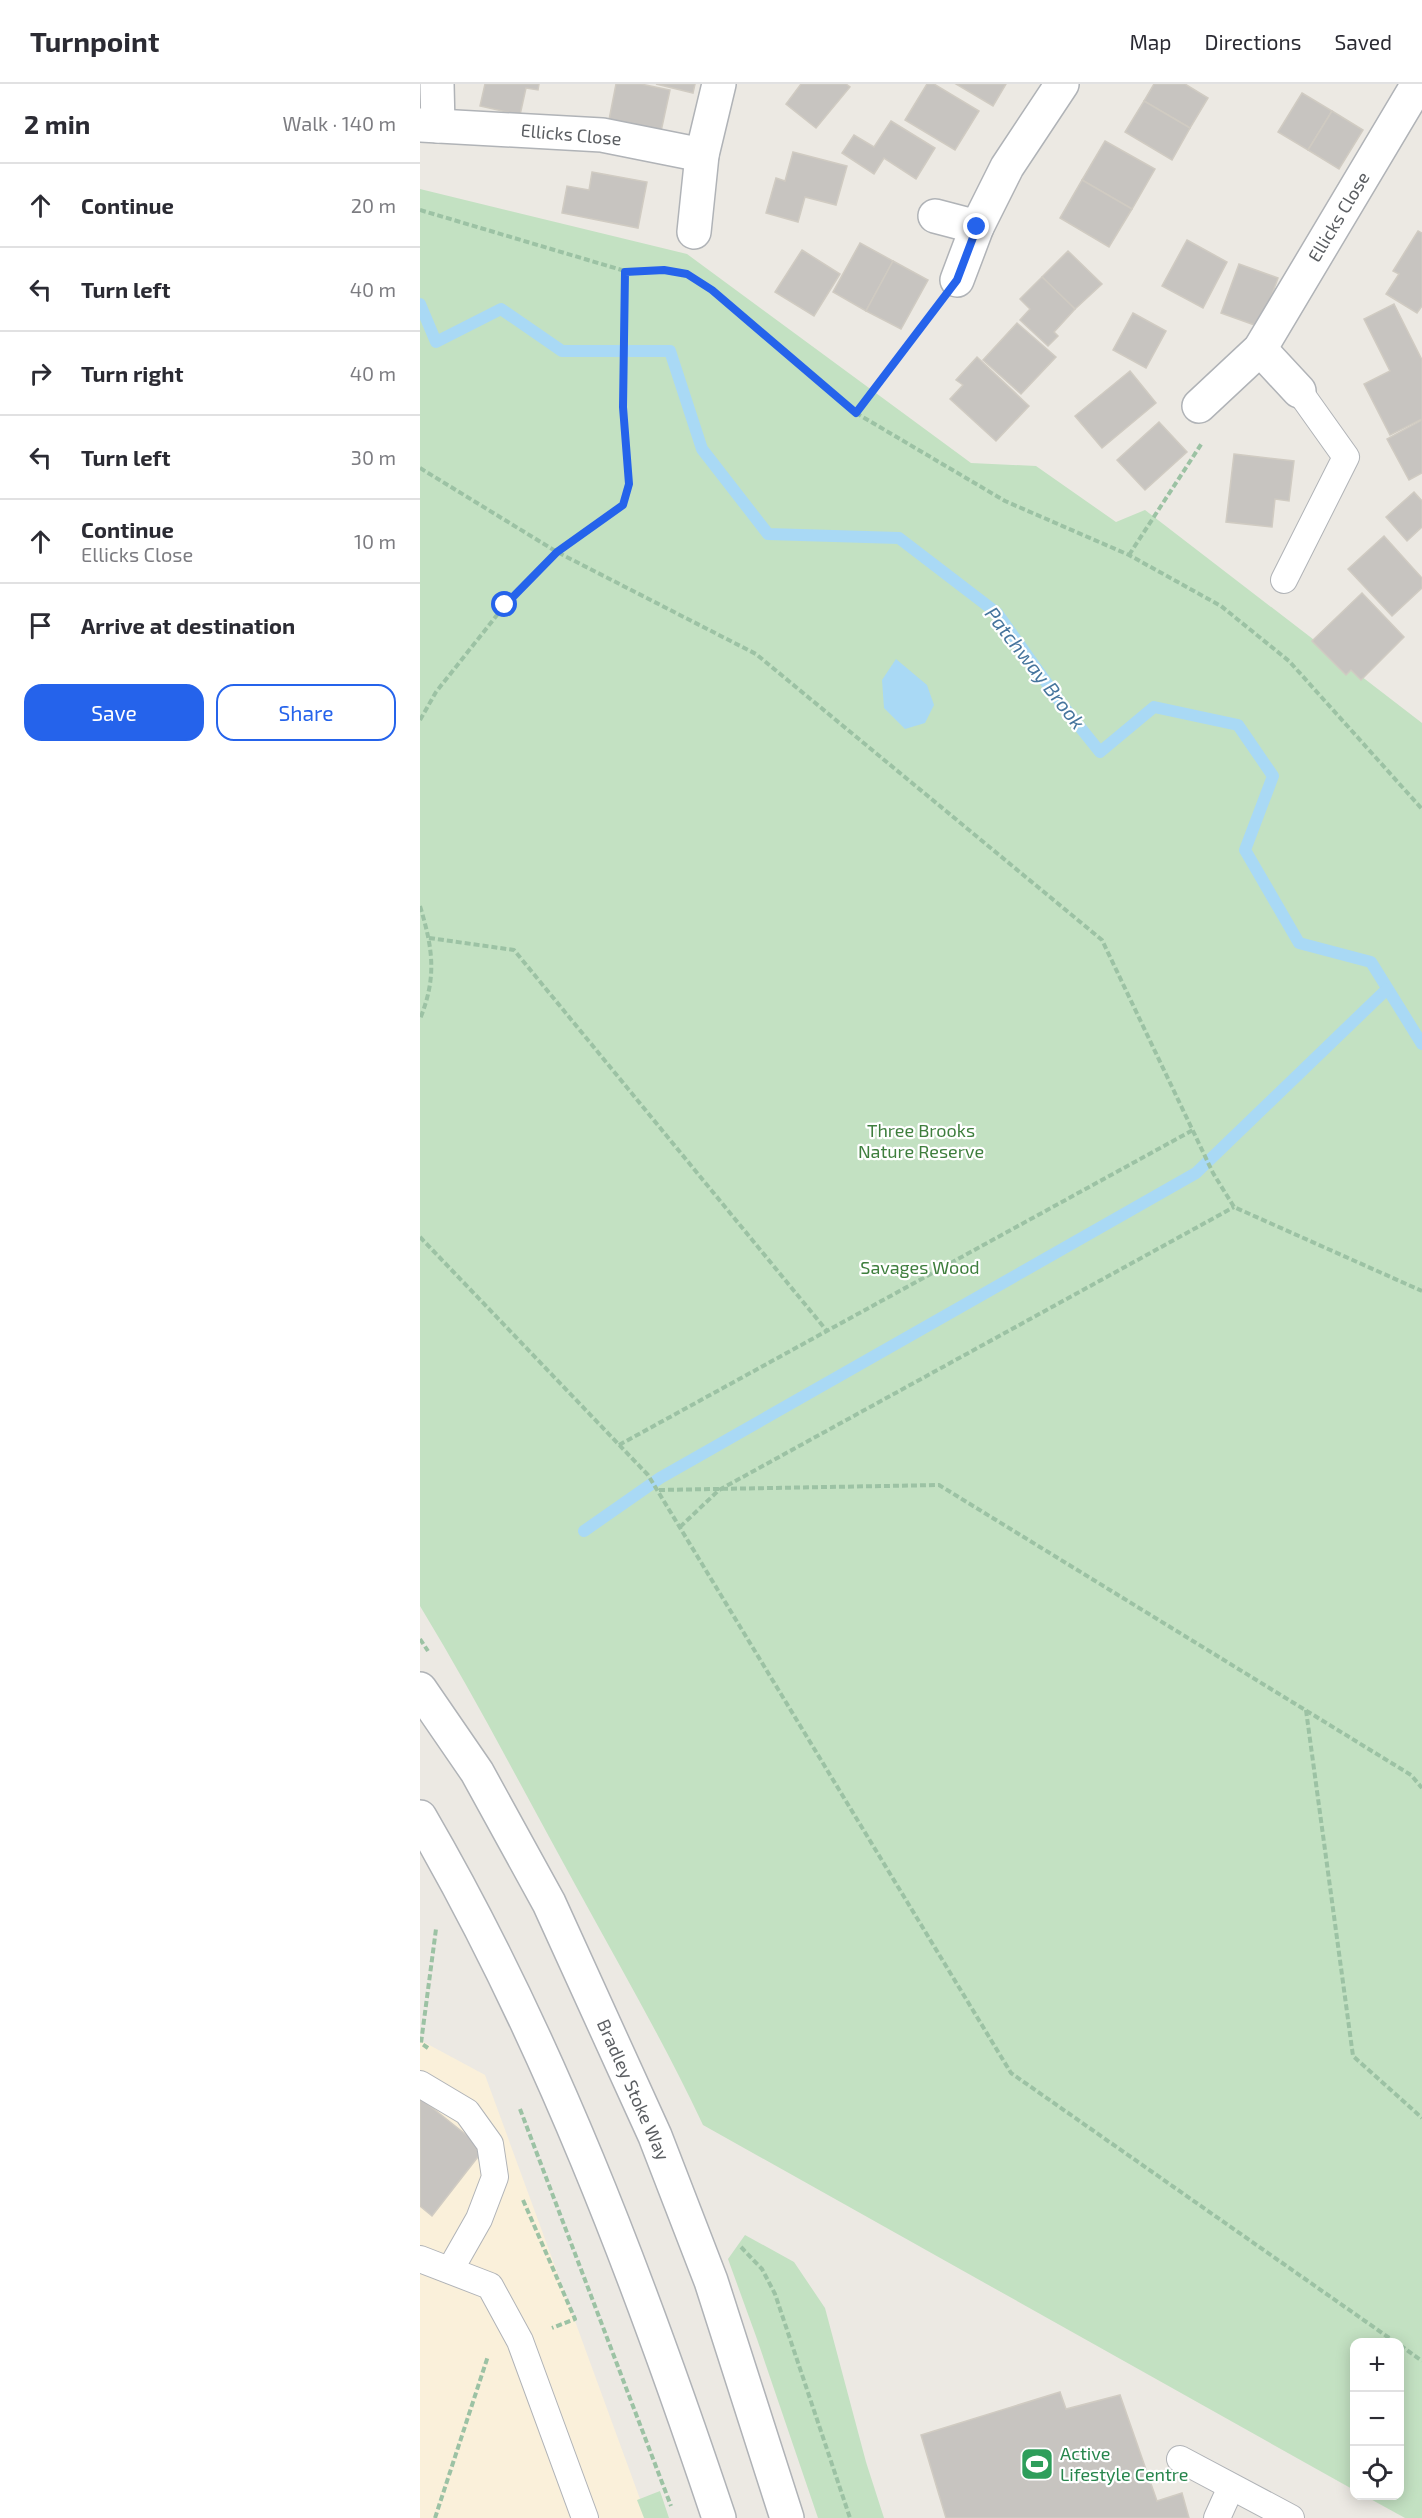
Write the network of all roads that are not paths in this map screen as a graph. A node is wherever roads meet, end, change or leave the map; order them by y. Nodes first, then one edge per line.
1 (437, 84) edge
2 (719, 84) edge
3 (1062, 84) edge
4 (1418, 84) edge
5 (1422, 87) edge
6 (429, 126) edge
7 (702, 155) junction
8 (935, 216) dead end
9 (977, 227) junction
10 (694, 232) dead end
11 (957, 280) road end
12 (1260, 349) junction
13 (1299, 391) joint
14 (1199, 406) road end
15 (1284, 580) dead end
16 (420, 1689) edge
17 (420, 1817) edge
18 (420, 2084) edge
19 (420, 2259) edge
20 (450, 2270) junction
21 (1180, 2459) dead end
22 (1231, 2487) junction
23 (585, 2518) edge
24 (719, 2518) edge
25 (787, 2518) edge
26 (1217, 2518) edge
27 (1291, 2518) edge

1 - 6 street, Ellicks Close
2 - 7 street
3 - 9 street
4 - 5 street, Ellicks Close
4 - 12 street, Ellicks Close
6 - 7 street, Ellicks Close
7 - 10 street
8 - 9 street
9 - 11 street
12 - 13 street
12 - 14 street, Ellicks Close
13 - 15 lane
16 - 25 street, Bradley Stoke Way
17 - 24 street
18 - 20 lane
19 - 20 lane
20 - 23 lane
21 - 22 lane
22 - 26 lane
22 - 27 lane

